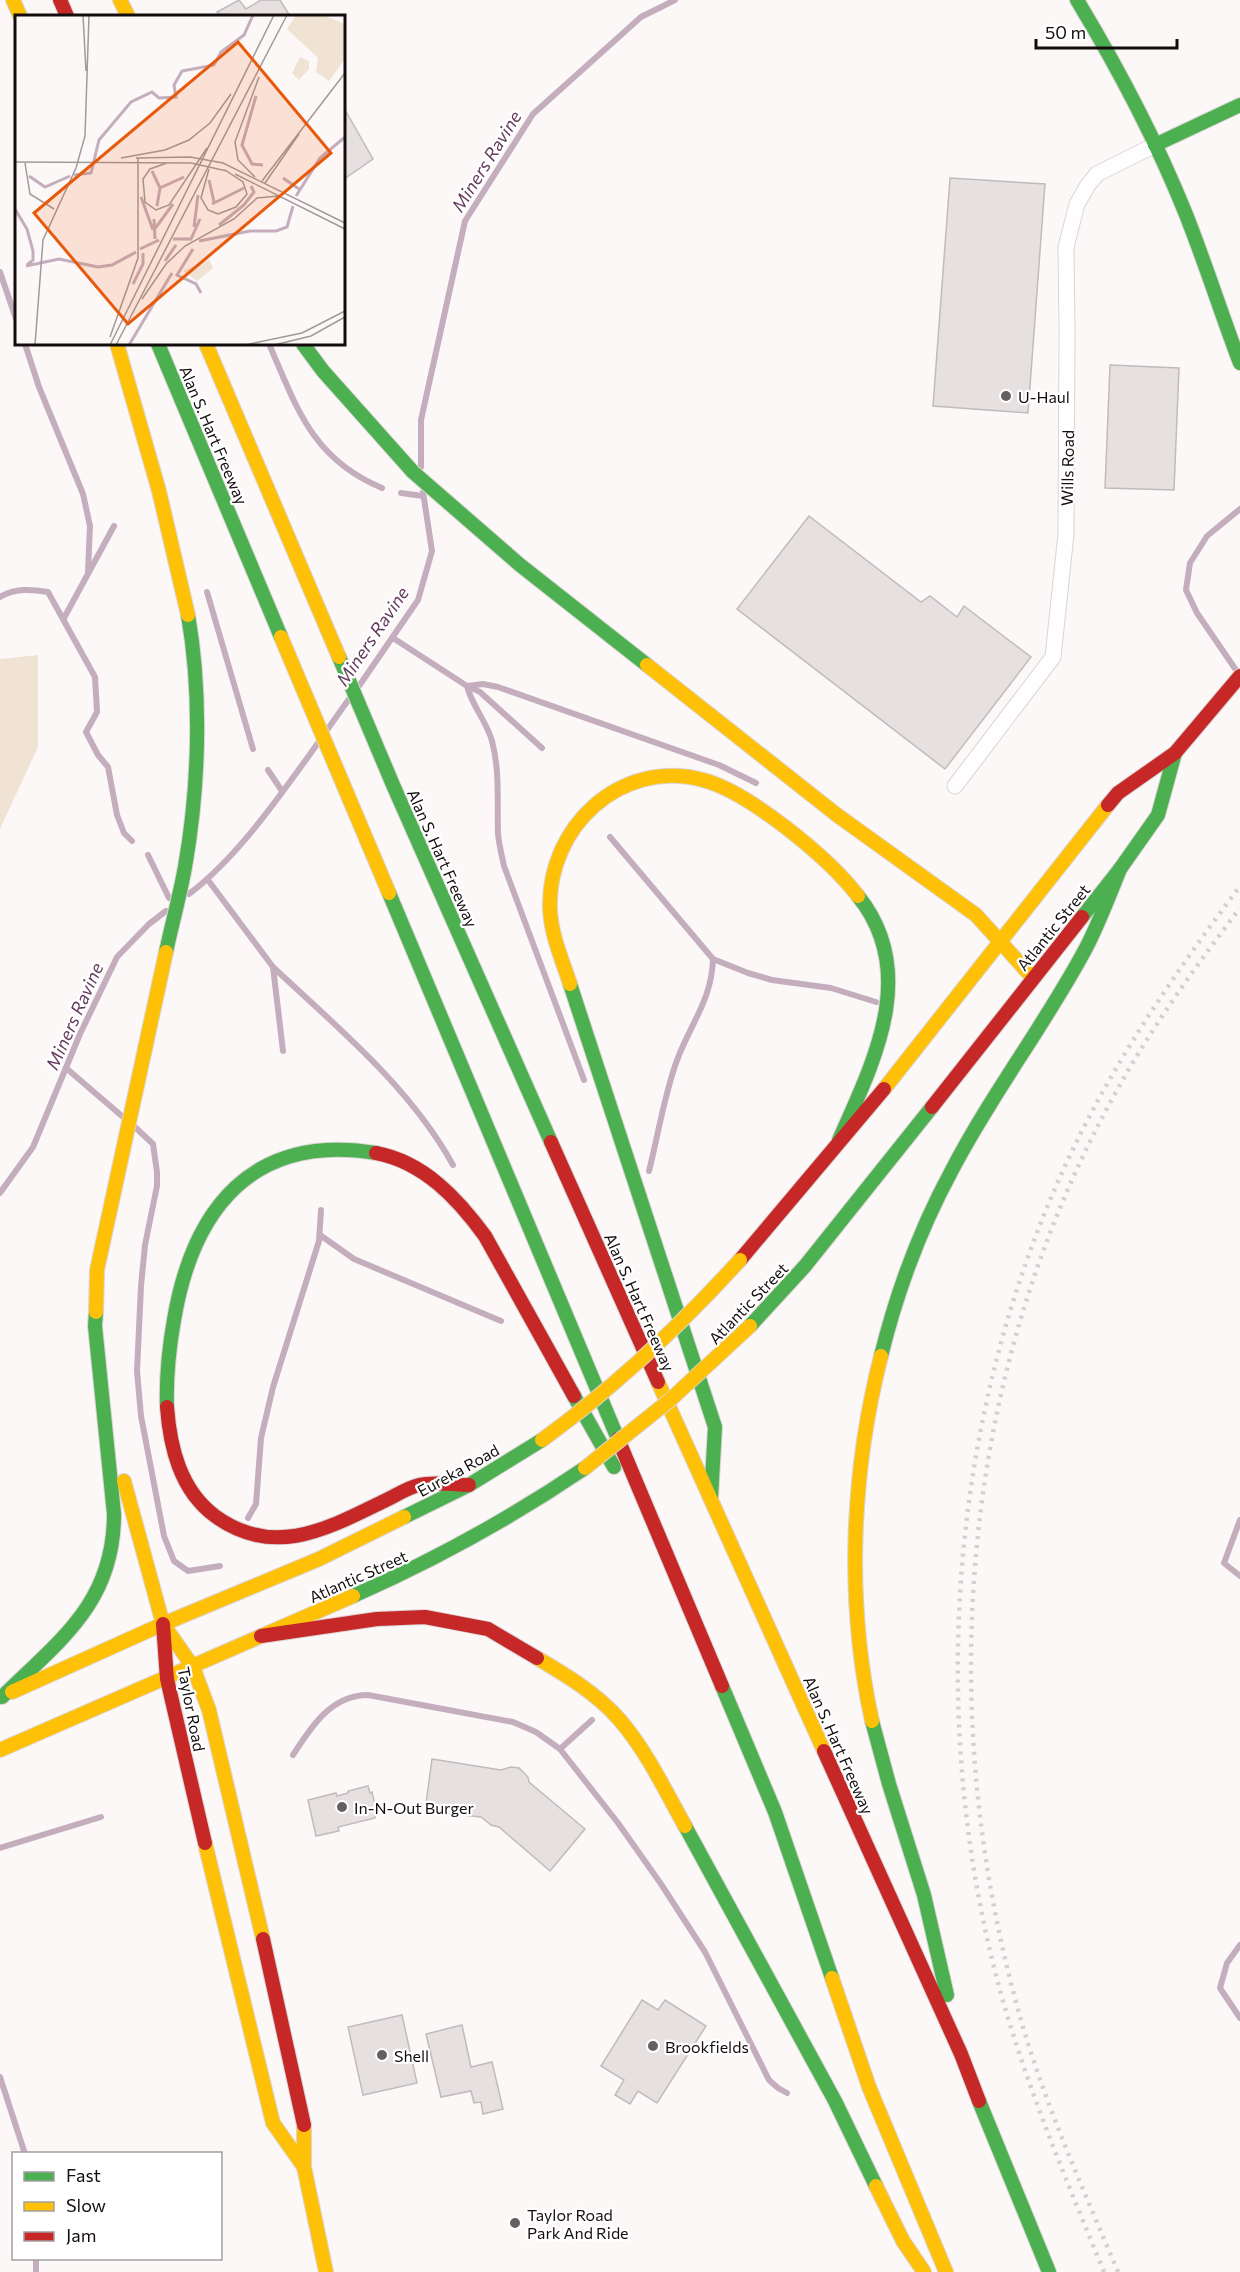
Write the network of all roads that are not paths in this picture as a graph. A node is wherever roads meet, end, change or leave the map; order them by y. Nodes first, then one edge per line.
1 (13, 0) edge
2 (60, 0) edge
3 (120, 0) edge
4 (1077, 0) edge
5 (19, 15) edge
6 (67, 15) edge
7 (128, 15) edge
8 (1240, 105) edge
9 (1155, 145) junction
10 (117, 345) edge
11 (158, 345) edge
12 (206, 345) edge
13 (304, 345) edge
14 (1240, 363) edge
15 (1240, 676) edge
16 (1175, 753) junction
17 (955, 786) dead end
18 (1120, 869) junction
19 (1000, 941) junction
20 (1033, 978) junction
21 (839, 1140) junction
22 (102, 1398) junction
23 (470, 1485) junction
24 (711, 1502) junction
25 (679, 1583) junction
26 (164, 1624) junction
27 (261, 1636) junction
28 (193, 1667) junction
29 (167, 1679) junction
30 (1, 1697) edge
31 (0, 1750) edge
32 (962, 2055) junction
33 (304, 2167) junction
34 (326, 2272) edge
35 (924, 2272) edge
36 (946, 2272) edge
37 (1049, 2272) edge

1 - 5 main road
2 - 6 main road
3 - 7 main road
4 - 9 main road
8 - 9 main road, Wills Road
9 - 14 main road
9 - 17 street, Wills Road
10 - 22 main road
11 - 25 main road, Alan S. Hart Freeway
12 - 24 main road, Alan S. Hart Freeway
13 - 19 main road
15 - 16 main road, Atlantic Street
16 - 18 main road, Atlantic Street
16 - 19 main road, Atlantic Street
18 - 20 main road, Atlantic Street
18 - 32 main road
19 - 20 main road
19 - 21 main road, Atlantic Street
20 - 27 main road, Atlantic Street, bridge
21 - 23 main road, Eureka Road, bridge
21 - 24 main road
22 - 26 main road
22 - 30 main road
23 - 25 main road
23 - 26 main road, Eureka Road
24 - 32 main road, Alan S. Hart Freeway
25 - 36 main road, Alan S. Hart Freeway
26 - 28 main road, Taylor Road
26 - 29 main road, Taylor Road
26 - 30 main road, Eureka Road
27 - 28 main road, Atlantic Street
27 - 35 main road
28 - 29 main road, Atlantic Street
28 - 33 main road, Taylor Road
29 - 31 main road
29 - 33 main road, Taylor Road
32 - 37 main road, Alan S. Hart Freeway
33 - 34 main road, Taylor Road

